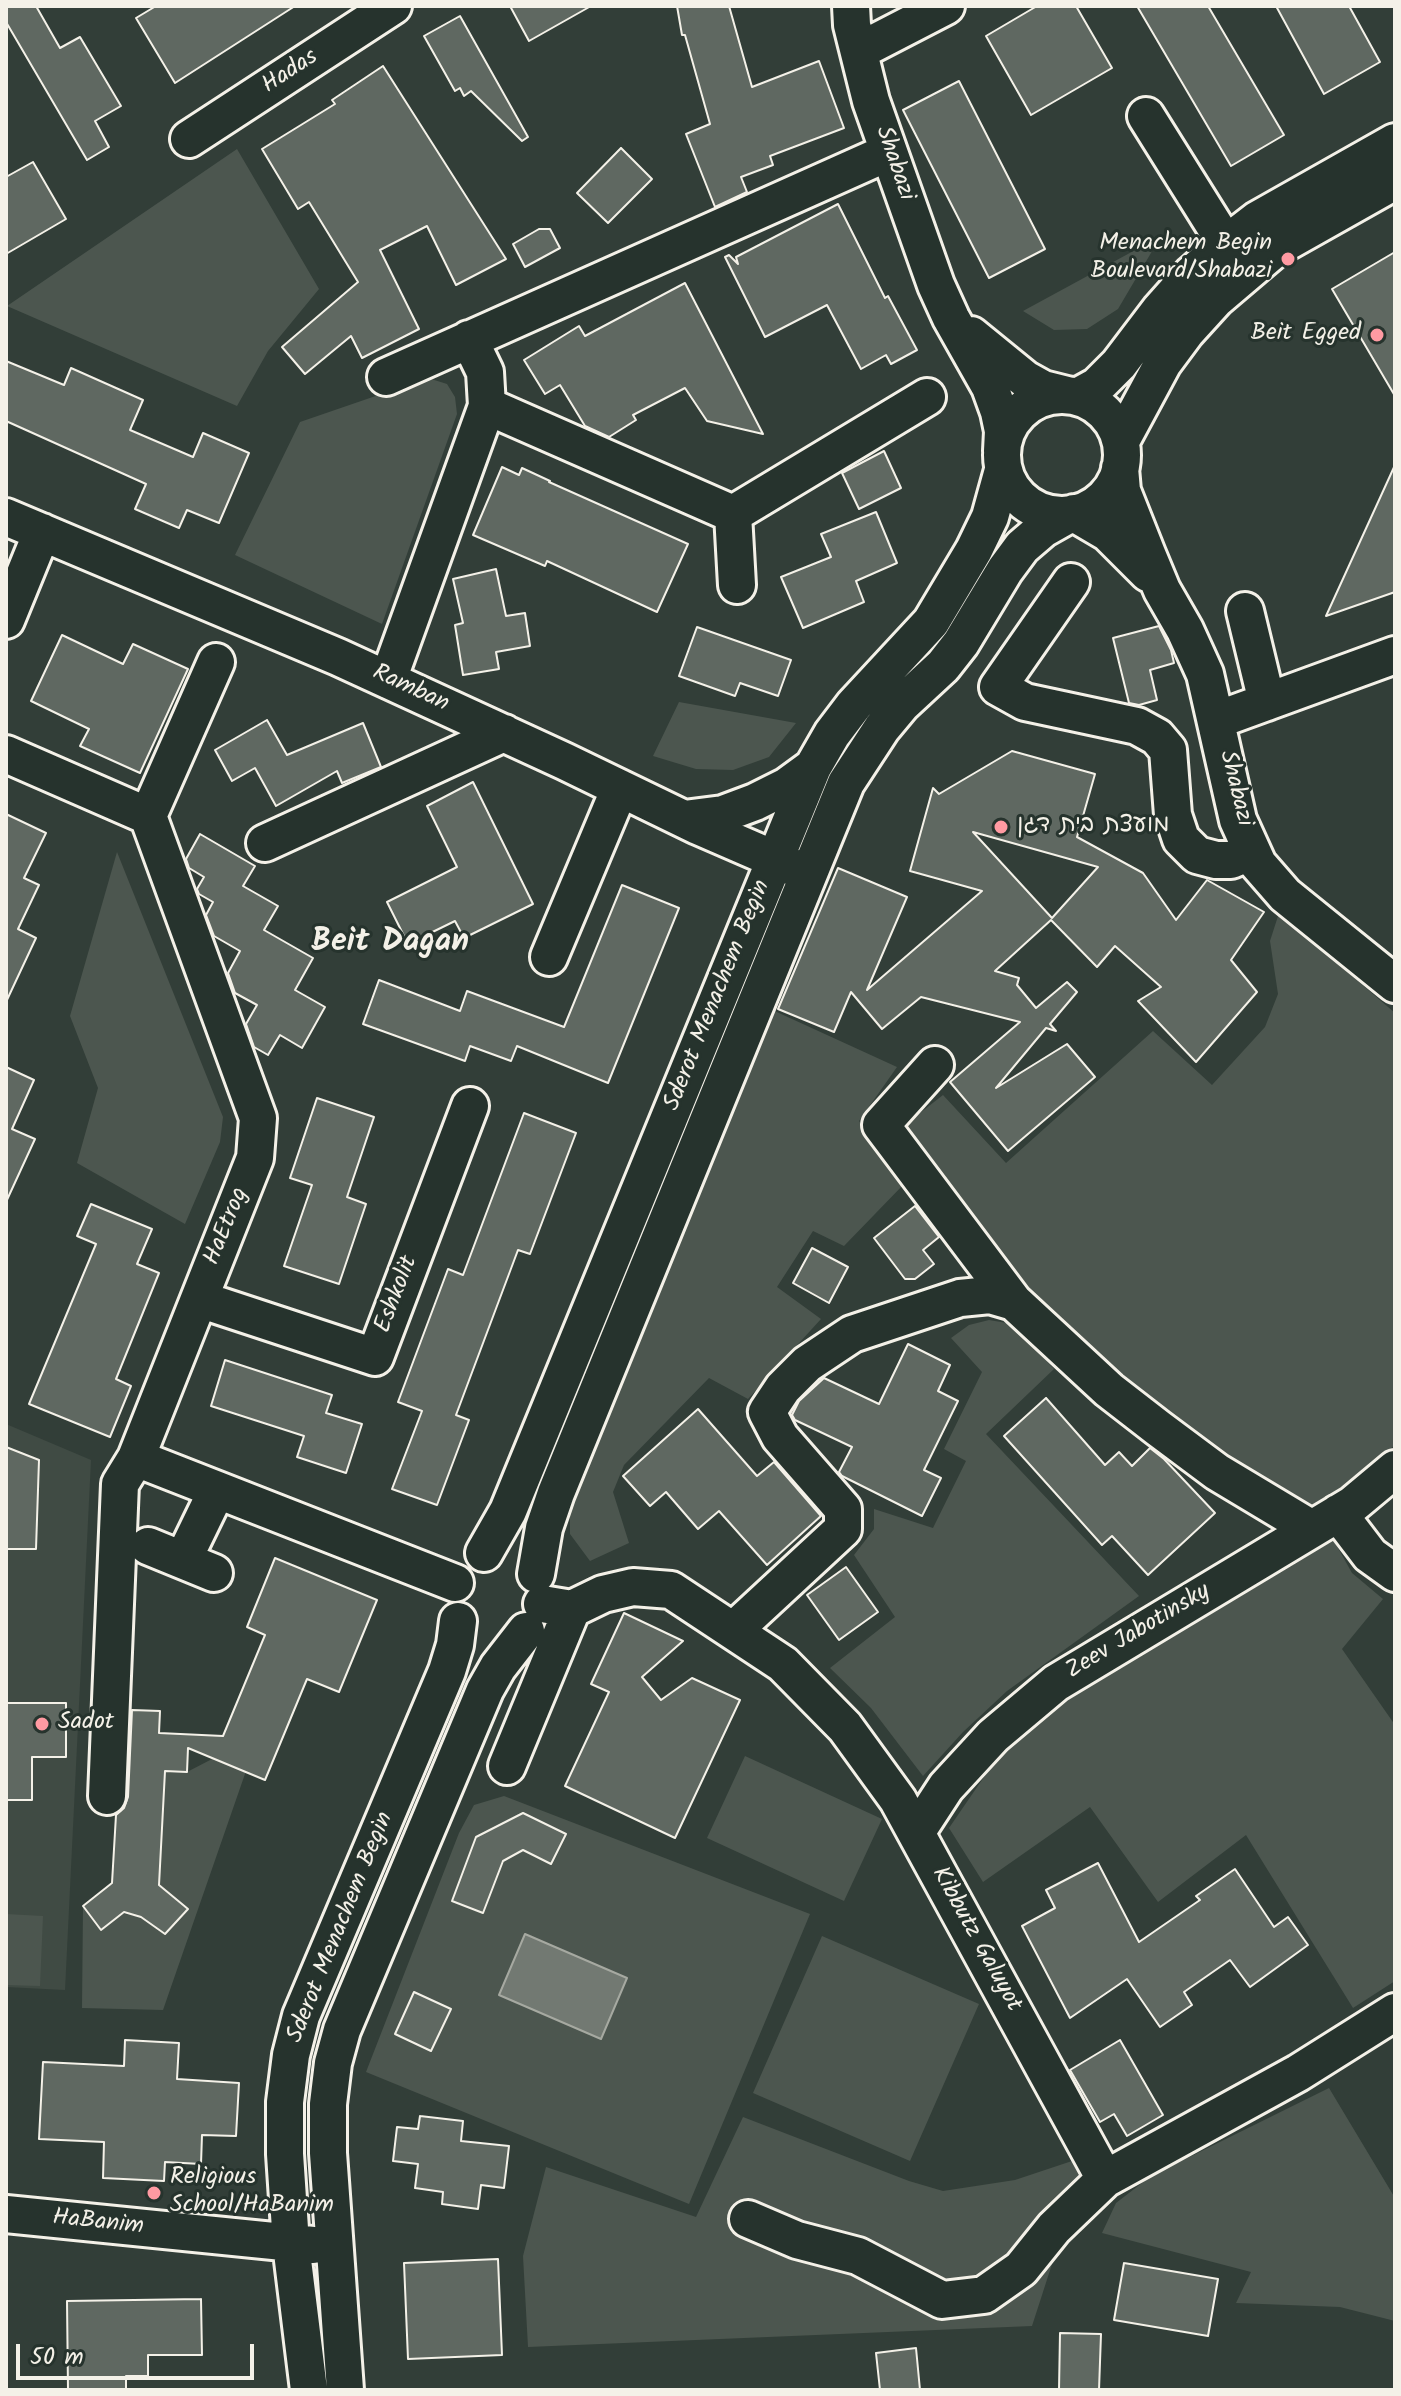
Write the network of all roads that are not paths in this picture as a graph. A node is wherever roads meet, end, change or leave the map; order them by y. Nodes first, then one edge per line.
1 (393, 6) edge
2 (851, 6) edge
3 (946, 6) edge
4 (859, 51) junction
5 (1146, 116) dead end
6 (189, 139) dead end
7 (1395, 142) edge
8 (889, 152) junction
9 (1395, 181) edge
10 (1226, 244) junction
11 (951, 318) junction
12 (469, 339) junction
13 (386, 377) dead end
14 (1072, 396) junction
15 (927, 397) dead end
16 (487, 406) junction
17 (1120, 454) junction
18 (1003, 461) junction
19 (733, 514) junction
20 (1070, 514) junction
21 (6, 517) edge
22 (42, 532) junction
23 (1071, 582) dead end
24 (737, 585) dead end
25 (1162, 590) junction
26 (1245, 611) dead end
27 (6, 620) edge
28 (1395, 655) edge
29 (216, 662) dead end
30 (388, 680) junction
31 (1267, 702) junction
32 (1217, 720) junction
33 (504, 733) junction
34 (6, 754) edge
35 (813, 767) junction
36 (620, 788) junction
37 (148, 816) junction
38 (684, 819) junction
39 (265, 843) dead end
40 (1252, 851) junction
41 (775, 860) junction
42 (809, 873) junction
43 (549, 957) dead end
44 (1395, 984) edge
45 (935, 1065) dead end
46 (470, 1106) dead end
47 (199, 1299) junction
48 (1014, 1302) junction
49 (136, 1458) junction
50 (1395, 1469) edge
51 (217, 1490) junction
52 (1325, 1521) junction
53 (148, 1546) dead end
54 (484, 1553) junction
55 (1395, 1573) edge
56 (455, 1583) junction
57 (544, 1604) junction
58 (458, 1621) junction
59 (734, 1630) junction
60 (507, 1766) dead end
61 (107, 1796) dead end
62 (916, 1833) junction
63 (1395, 2012) edge
64 (1105, 2179) junction
65 (6, 2214) edge
66 (748, 2219) dead end
67 (291, 2244) junction
68 (334, 2246) junction
69 (309, 2390) edge
70 (345, 2390) edge

1 - 6 street, Hadas
2 - 4 street, Shabazi
3 - 4 street
4 - 8 street, Shabazi
5 - 10 street
7 - 10 street
8 - 11 street, Shabazi
8 - 12 street
9 - 17 street
10 - 14 street
11 - 14 street, Shabazi
11 - 18 street, Shabazi
12 - 13 street
12 - 16 street
14 - 17 street
14 - 18 street
15 - 19 street
16 - 19 street
16 - 30 street
17 - 20 street
17 - 25 street, Shabazi
18 - 20 street
18 - 35 street, Sderot Menachem Begin
19 - 24 street
20 - 25 street, Shabazi
20 - 42 street, Sderot Menachem Begin
21 - 22 street, Ramban
22 - 27 street
22 - 30 street, Ramban
23 - 40 street
25 - 32 street, Shabazi
26 - 31 street
28 - 31 street
29 - 37 street
30 - 33 street, Ramban
31 - 32 street
32 - 40 street, Shabazi
33 - 36 street, Ramban
33 - 39 street
34 - 37 street
35 - 38 street
35 - 41 street, Sderot Menachem Begin
36 - 38 street, Ramban
36 - 43 street
37 - 47 street, HaEtrog
38 - 41 street, Ramban
40 - 44 street, Shabazi
41 - 42 street, Ramban
41 - 54 street, Sderot Menachem Begin
42 - 57 street, Sderot Menachem Begin
45 - 48 street
46 - 47 street, Eshkolit
47 - 49 street, HaEtrog
48 - 52 street
48 - 59 street
49 - 51 street
49 - 61 street, HaEtrog
50 - 52 street, Zeev Jabotinsky
51 - 53 street
51 - 56 street
52 - 55 street
52 - 62 street, Zeev Jabotinsky
54 - 56 street
54 - 57 street
56 - 58 street
57 - 58 street
57 - 59 street, Kibbutz Galuyot
57 - 60 street
57 - 68 street, Sderot Menachem Begin
58 - 67 street, Sderot Menachem Begin
59 - 62 street, Kibbutz Galuyot
62 - 64 street, Kibbutz Galuyot
63 - 64 street
64 - 66 street
65 - 67 street, HaBanim
67 - 68 street, HaBanim
67 - 69 street, Sderot Menachem Begin
68 - 70 street, Sderot Menachem Begin

